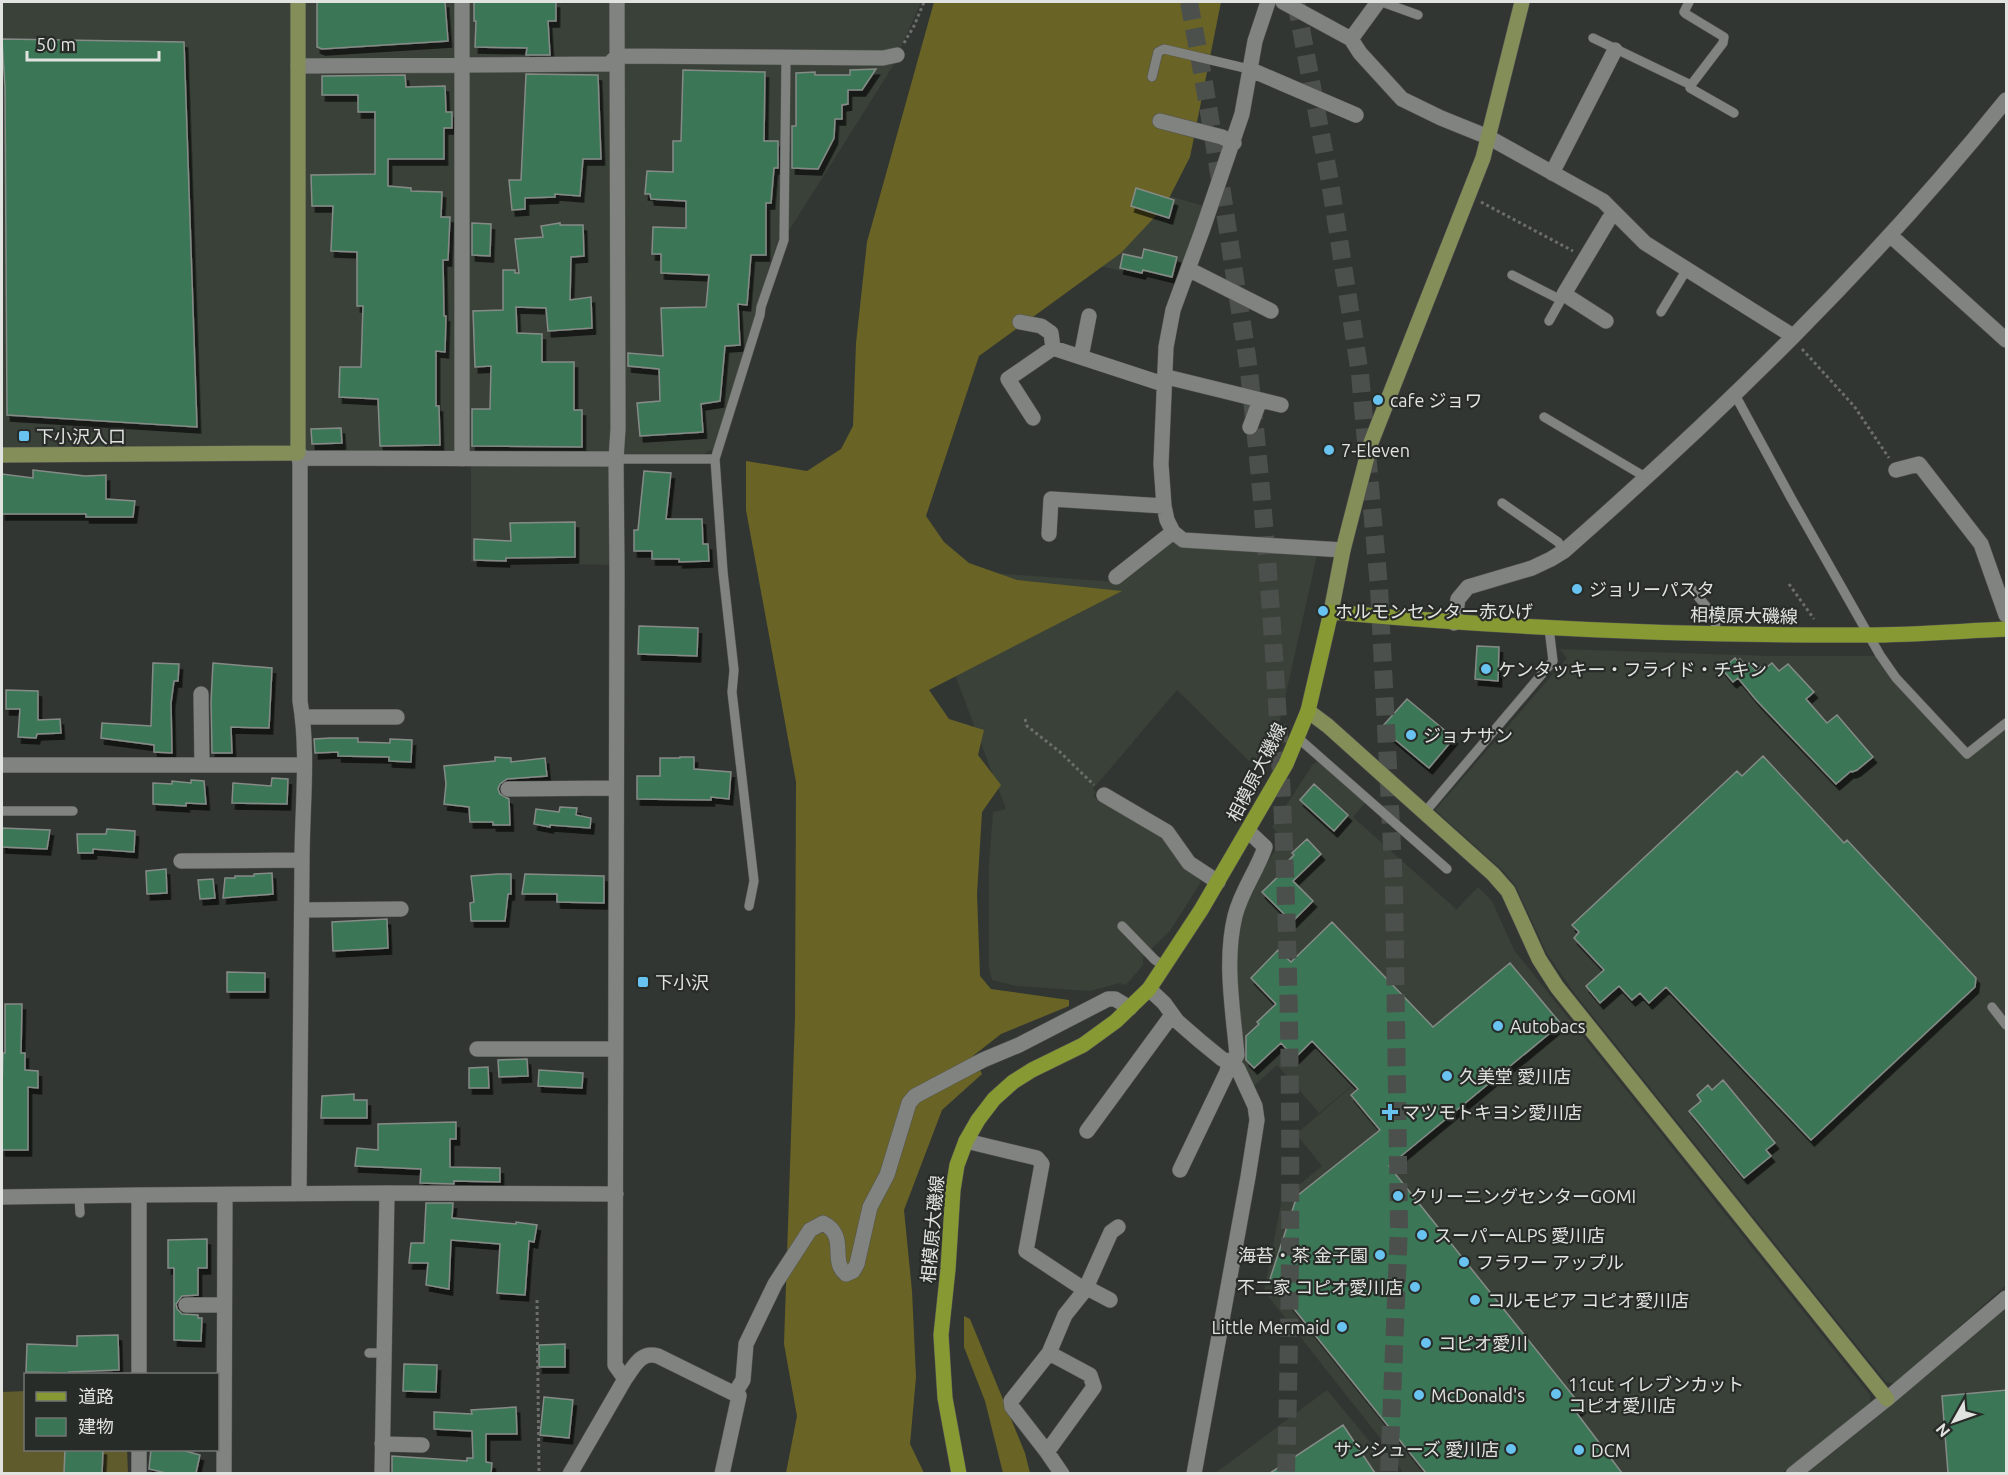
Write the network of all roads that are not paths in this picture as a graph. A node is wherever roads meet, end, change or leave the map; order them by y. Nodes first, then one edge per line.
1 (298, 2) edge
2 (462, 2) edge
3 (617, 2) edge
4 (1268, 2) edge
5 (1283, 2) edge
6 (1380, 2) edge
7 (1522, 2) edge
8 (1689, 2) edge
9 (1418, 15) dead end
10 (1593, 38) dead end
11 (1351, 39) junction
12 (1615, 50) junction
13 (897, 55) road end
14 (616, 56) junction
15 (786, 57) junction
16 (462, 64) junction
17 (298, 66) junction
18 (1249, 69) junction
19 (1152, 77) dead end
20 (1691, 85) junction
21 (2007, 100) edge
22 (1734, 113) dead end
23 (1356, 115) dead end
24 (1160, 121) dead end
25 (1488, 137) junction
26 (1234, 143) junction
27 (1552, 172) junction
28 (1616, 214) junction
29 (1890, 235) junction
30 (1188, 269) junction
31 (1687, 269) junction
32 (1512, 275) dead end
33 (1562, 297) junction
34 (1271, 311) dead end
35 (1661, 312) dead end
36 (1089, 316) dead end
37 (1549, 321) dead end
38 (1606, 321) dead end
39 (1020, 322) dead end
40 (1793, 336) junction
41 (2007, 340) edge
42 (1053, 348) junction
43 (1081, 357) junction
44 (1163, 381) junction
45 (1734, 393) junction
46 (1260, 399) junction
47 (1281, 405) dead end
48 (1544, 417) dead end
49 (1033, 418) dead end
50 (1250, 427) dead end
51 (298, 453) junction
52 (2, 455) edge
53 (462, 459) junction
54 (616, 459) junction
55 (715, 459) junction
56 (1896, 470) road end
57 (1647, 478) junction
58 (1052, 483) dead end
59 (1052, 499) junction
60 (1502, 503) dead end
61 (1164, 506) junction
62 (1173, 532) junction
63 (1048, 534) dead end
64 (1343, 550) junction
65 (1564, 551) junction
66 (1116, 577) dead end
67 (1690, 587) dead end
68 (1331, 612) junction
69 (2007, 615) edge
70 (1454, 623) junction
71 (1549, 628) junction
72 (2007, 629) edge
73 (1716, 634) junction
74 (1868, 635) junction
75 (201, 694) dead end
76 (1308, 711) junction
77 (303, 717) junction
78 (397, 717) dead end
79 (2007, 723) edge
80 (1297, 737) junction
81 (2, 765) edge
82 (202, 765) junction
83 (304, 765) junction
84 (616, 788) junction
85 (518, 794) dead end
86 (1104, 795) road end
87 (2, 811) edge
88 (73, 811) dead end
89 (1425, 812) junction
90 (1248, 831) junction
91 (302, 860) junction
92 (181, 861) dead end
93 (1447, 869) dead end
94 (1218, 882) junction
95 (749, 906) dead end
96 (401, 909) dead end
97 (302, 910) junction
98 (1122, 926) dead end
99 (1164, 966) junction
100 (1149, 989) junction
101 (1130, 1008) junction
102 (1992, 1008) dead end
103 (1173, 1014) junction
104 (2007, 1025) edge
105 (477, 1049) dead end
106 (616, 1049) junction
107 (1231, 1062) junction
108 (1087, 1131) dead end
109 (966, 1141) junction
110 (1180, 1170) dead end
111 (387, 1193) junction
112 (299, 1194) junction
113 (616, 1194) junction
114 (139, 1195) junction
115 (225, 1195) junction
116 (80, 1196) junction
117 (2, 1197) edge
118 (80, 1213) dead end
119 (1118, 1227) dead end
120 (1085, 1290) junction
121 (2007, 1298) edge
122 (1110, 1300) dead end
123 (186, 1305) dead end
124 (224, 1305) junction
125 (1049, 1353) junction
126 (139, 1373) edge
127 (625, 1379) junction
128 (735, 1393) junction
129 (1887, 1399) junction
130 (382, 1444) junction
131 (422, 1445) dead end
132 (139, 1451) edge
133 (1047, 1452) junction
134 (139, 1473) edge
135 (224, 1473) edge
136 (381, 1473) edge
137 (570, 1473) edge
138 (722, 1473) edge
139 (959, 1473) edge
140 (1062, 1473) edge
141 (1194, 1473) edge
142 (1793, 1473) edge

1 - 17 street
2 - 16 street
3 - 14 street
4 - 18 street
5 - 11 street
6 - 9 lane
6 - 11 street
7 - 25 street
8 - 20 lane
10 - 12 lane
11 - 25 street
12 - 20 lane
12 - 27 street
13 - 15 street
14 - 15 street
14 - 16 street
14 - 54 street
15 - 55 lane
16 - 17 street
16 - 53 street
17 - 51 street
18 - 19 lane
18 - 23 street
18 - 26 street
20 - 22 lane
21 - 29 street
24 - 26 street
25 - 27 street
25 - 64 street
26 - 30 street
27 - 28 street
28 - 31 street
28 - 33 street
29 - 40 street
29 - 41 street
30 - 34 street
30 - 44 street
31 - 35 lane
31 - 40 street
32 - 33 lane
33 - 37 lane
33 - 38 street
36 - 43 street
39 - 42 street
40 - 45 street
42 - 43 street
42 - 49 street
43 - 44 street
44 - 46 street
44 - 61 street
45 - 57 street
45 - 74 lane
46 - 47 street
46 - 50 street
48 - 57 lane
51 - 52 street
51 - 53 street
51 - 77 street
53 - 54 street
54 - 55 lane
54 - 84 street
55 - 95 lane
56 - 69 street
57 - 65 street
58 - 59 street
59 - 61 street
59 - 63 street
60 - 65 lane
61 - 62 street
62 - 64 street
62 - 66 street
64 - 68 street
65 - 70 street
67 - 73 lane
68 - 70 main road, 相模原大磯線
68 - 76 main road, 相模原大磯線
70 - 71 main road, 相模原大磯線
71 - 73 main road, 相模原大磯線
71 - 89 lane
72 - 74 main road, 相模原大磯線
73 - 74 main road, 相模原大磯線
74 - 79 lane
75 - 82 street
76 - 80 main road, 相模原大磯線
76 - 89 street
77 - 78 street
77 - 83 street
80 - 90 main road, 相模原大磯線
80 - 93 lane
81 - 82 street
82 - 83 street
83 - 91 street
84 - 85 street
84 - 106 street
86 - 94 street
87 - 88 lane
89 - 129 street
90 - 94 main road, 相模原大磯線
90 - 107 street
91 - 92 street
91 - 97 street
94 - 99 main road, 相模原大磯線
96 - 97 street
97 - 112 street
98 - 99 lane
99 - 100 main road, 相模原大磯線
100 - 101 main road, 相模原大磯線
100 - 103 street
101 - 109 main road, 相模原大磯線
101 - 128 street
102 - 104 lane
103 - 107 street
103 - 108 street
105 - 106 street
106 - 113 street
107 - 110 street
107 - 141 street
109 - 120 street
109 - 139 main road, 相模原大磯線
111 - 112 street
111 - 113 street
111 - 130 street
112 - 115 street
113 - 127 street
114 - 115 street
114 - 116 street
114 - 126 street
115 - 124 street
116 - 117 street
116 - 118 lane
119 - 120 street
120 - 122 street
120 - 125 street
121 - 129 street
123 - 124 street
124 - 135 street
125 - 133 street
125 - 133 street
127 - 128 street
127 - 137 street
128 - 138 street
129 - 142 street
130 - 131 street
130 - 136 street
132 - 134 street
133 - 140 street

